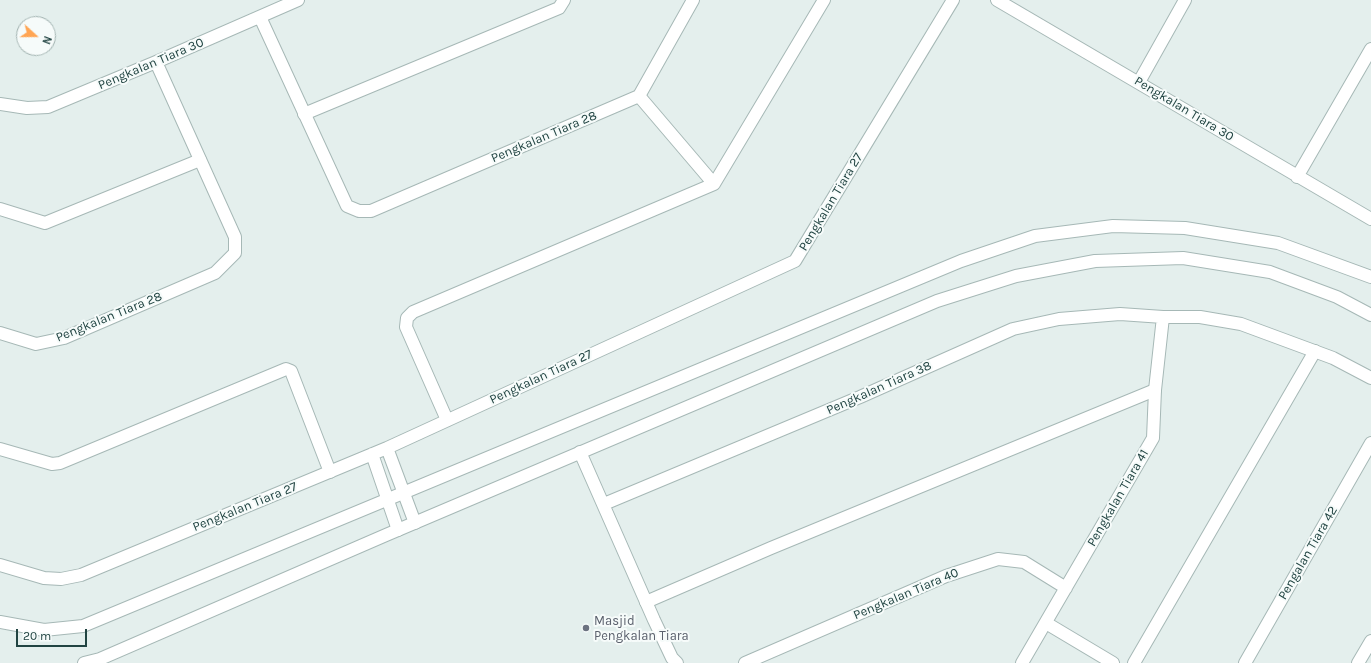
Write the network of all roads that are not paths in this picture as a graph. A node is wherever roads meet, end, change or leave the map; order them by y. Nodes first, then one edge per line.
1 (298, 0) edge
2 (564, 0) edge
3 (693, 0) edge
4 (824, 0) edge
5 (953, 0) edge
6 (997, 0) edge
7 (1185, 0) edge
8 (260, 17) junction
9 (1371, 49) edge
10 (156, 62) junction
11 (1139, 82) junction
12 (639, 96) junction
13 (0, 104) edge
14 (304, 114) junction
15 (200, 160) junction
16 (1297, 177) junction
17 (714, 184) junction
18 (0, 209) edge
19 (1371, 219) edge
20 (1371, 277) edge
21 (1371, 315) edge
22 (1162, 317) junction
23 (0, 334) edge
24 (1315, 352) junction
25 (1371, 378) edge
26 (1155, 390) junction
27 (447, 420) junction
28 (1371, 443) edge
29 (387, 448) junction
30 (0, 449) edge
31 (580, 452) junction
32 (372, 454) junction
33 (330, 472) junction
34 (403, 493) junction
35 (387, 500) junction
36 (604, 504) junction
37 (415, 523) junction
38 (398, 530) junction
39 (0, 565) edge
40 (1066, 588) junction
41 (646, 602) junction
42 (0, 622) edge
43 (1046, 623) junction
44 (1371, 641) edge
45 (84, 663) edge
46 (677, 663) edge
47 (745, 663) edge
48 (1022, 663) edge
49 (1113, 663) edge
50 (1134, 663) edge
51 (1244, 663) edge
52 (1358, 663) edge

1 - 8 street, Pengkalan Tiara 30
2 - 14 street
3 - 12 street
4 - 17 street
5 - 27 street, Pengkalan Tiara 27
6 - 11 street, Pengkalan Tiara 30
7 - 11 street
8 - 10 street, Pengkalan Tiara 30
8 - 14 street
9 - 16 street
10 - 13 street, Pengkalan Tiara 30
10 - 15 street
11 - 16 street, Pengkalan Tiara 30
12 - 14 street, Pengkalan Tiara 28
12 - 17 street
15 - 18 street
15 - 23 street, Pengkalan Tiara 28
16 - 19 street, Pengkalan Tiara 30
17 - 27 street
20 - 34 street
21 - 31 street
22 - 24 street, Pengkalan Tiara 38
22 - 26 street, Pengkalan Tiara 41
22 - 36 street, Pengkalan Tiara 38
24 - 25 street, Pengkalan Tiara 38
24 - 50 street
26 - 40 street, Pengkalan Tiara 41
26 - 41 street
27 - 29 street, Pengkalan Tiara 27
28 - 51 street, Pengalan Tiara 42
29 - 32 street, Pengkalan Tiara 27
29 - 34 street
30 - 33 street
31 - 36 street
31 - 37 street
32 - 33 street, Pengkalan Tiara 27
32 - 35 street
33 - 39 street, Pengkalan Tiara 27
34 - 35 street
34 - 37 street
35 - 38 street
35 - 42 street
36 - 41 street
37 - 38 street
38 - 45 street
40 - 43 street, Pengkalan Tiara 41
40 - 47 street, Pengkalan Tiara 40
41 - 46 street
43 - 48 street, Pengkalan Tiara 41
43 - 49 street
44 - 52 street

